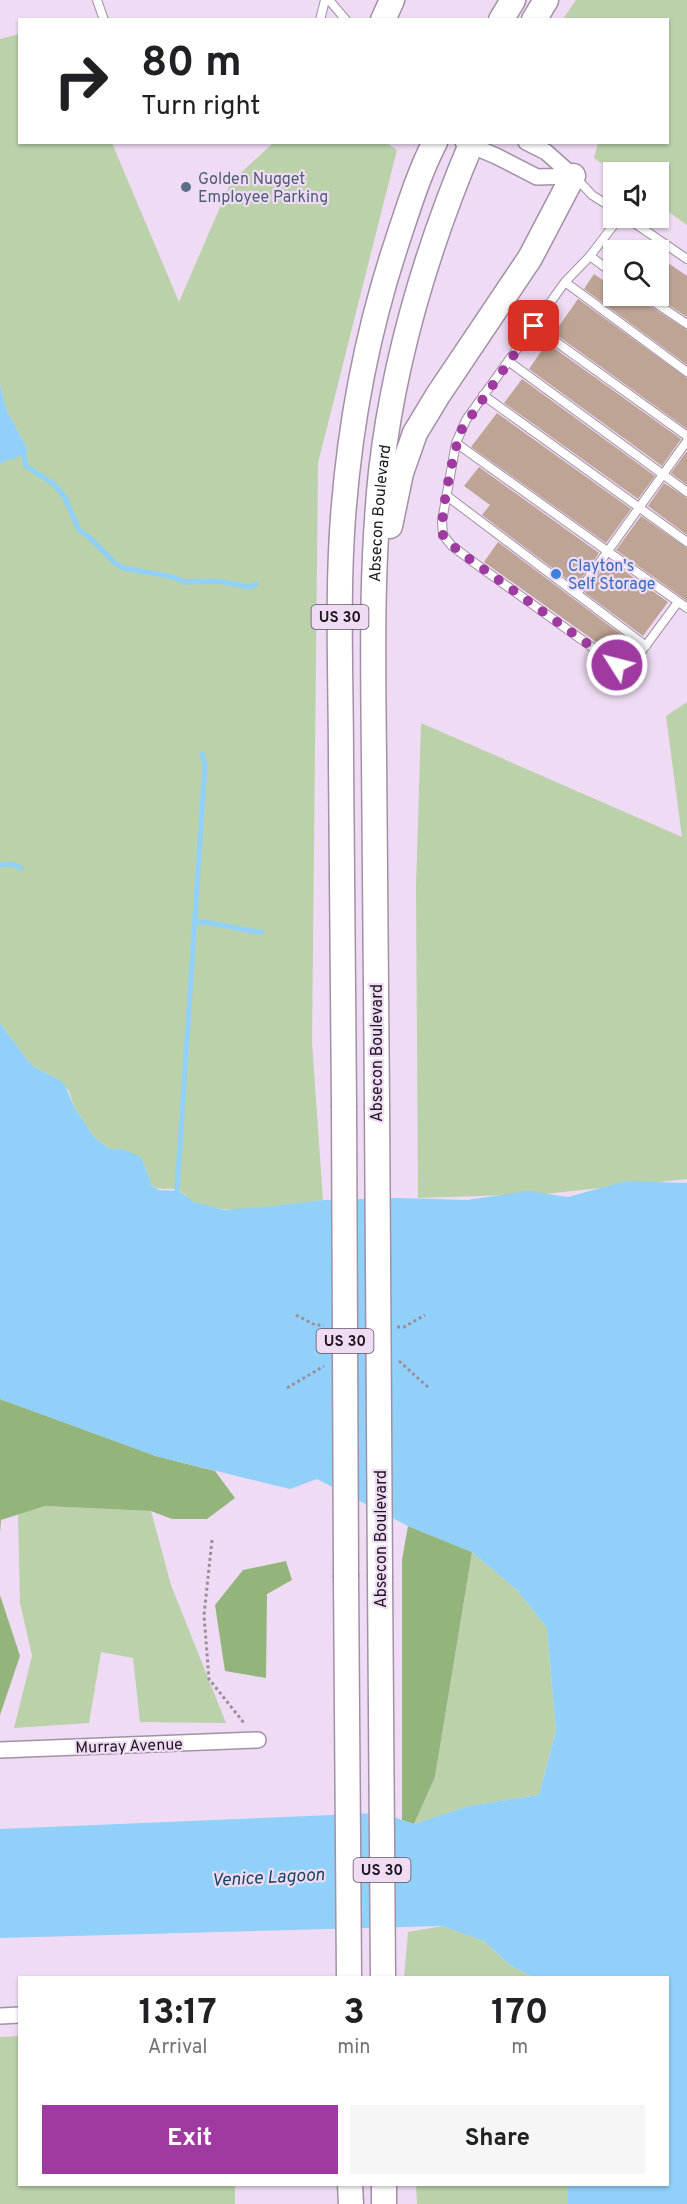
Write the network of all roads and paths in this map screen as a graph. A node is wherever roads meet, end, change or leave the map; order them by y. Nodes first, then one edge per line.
1 (97, 0) edge
2 (327, 0) edge
3 (392, 0) edge
4 (513, 0) edge
5 (546, 0) edge
6 (103, 18) edge
7 (321, 18) edge
8 (344, 18) edge
9 (384, 18) edge
10 (502, 18) edge
11 (535, 18) edge
12 (434, 144) edge
13 (468, 144) edge
14 (530, 144) edge
15 (573, 176) junction
16 (603, 202) edge
17 (611, 228) edge
18 (642, 228) edge
19 (590, 256) junction
20 (687, 259) edge
21 (603, 266) edge
22 (565, 282) junction
23 (660, 306) edge
24 (687, 324) edge
25 (534, 326) junction
26 (508, 361) junction
27 (687, 372) edge
28 (483, 395) junction
29 (687, 436) edge
30 (687, 441) edge
31 (456, 443) junction
32 (663, 474) junction
33 (687, 492) edge
34 (447, 496) junction
35 (639, 507) junction
36 (687, 542) edge
37 (608, 551) junction
38 (577, 594) junction
39 (374, 599) junction
40 (678, 602) junction
41 (687, 608) edge
42 (646, 646) junction
43 (212, 1540) dead end
44 (258, 1740) joint
45 (0, 1750) edge
46 (349, 1976) edge
47 (382, 1976) edge
48 (18, 2015) edge
49 (0, 2016) edge
50 (350, 2186) edge
51 (384, 2186) edge
52 (351, 2204) edge
53 (384, 2204) edge

1 - 6 lane
2 - 7 lane
2 - 8 lane
3 - 9 highway
4 - 10 highway
5 - 11 highway
12 - 46 highway, Absecon Boulevard / US 30, bridge
13 - 15 street
13 - 39 highway, Absecon Boulevard / US 30
14 - 15 street
15 - 16 lane
15 - 39 highway
17 - 19 lane
18 - 20 lane
19 - 21 lane
19 - 22 lane
22 - 25 lane
22 - 27 lane
23 - 24 lane
25 - 26 lane
25 - 29 lane
26 - 28 lane
26 - 32 lane
28 - 31 lane
28 - 35 lane
30 - 32 lane
31 - 34 lane
31 - 37 lane
32 - 33 lane
32 - 35 lane
34 - 38 lane
34 - 42 lane
35 - 36 lane
35 - 37 lane
37 - 38 lane
37 - 40 lane
38 - 42 lane
39 - 47 highway, Absecon Boulevard / US 30, bridge
40 - 41 lane
40 - 42 lane
43 - 44 path
44 - 45 street, Murray Avenue
48 - 49 street
50 - 52 highway
51 - 53 highway

